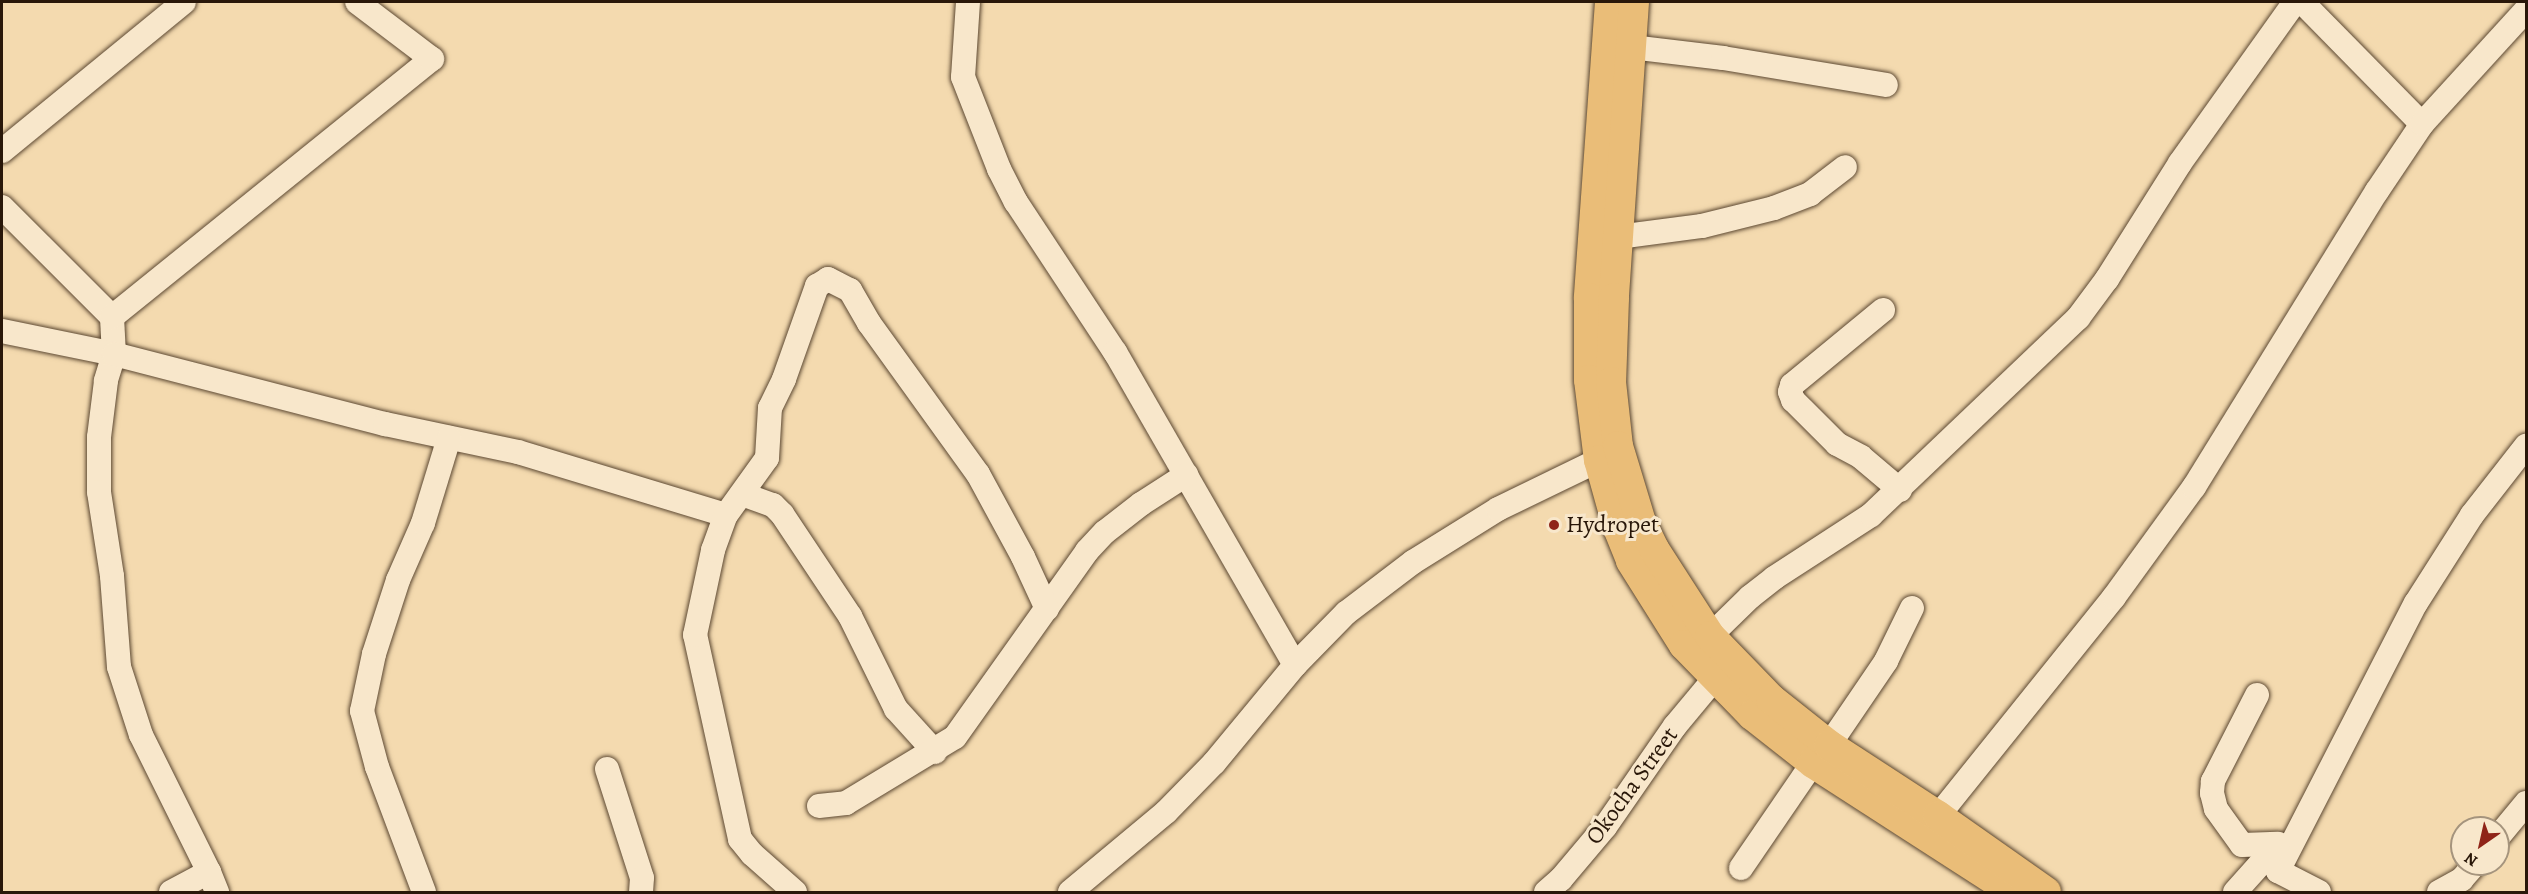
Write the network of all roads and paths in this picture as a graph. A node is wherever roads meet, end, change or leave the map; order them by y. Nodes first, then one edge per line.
1 (184, 2) edge
2 (357, 2) edge
3 (968, 2) edge
4 (1610, 2) edge
5 (1634, 2) edge
6 (2295, 2) edge
7 (2302, 2) edge
8 (2526, 10) edge
9 (1631, 47) junction
10 (1886, 84) dead end
11 (2422, 124) junction
12 (2, 151) edge
13 (1845, 167) dead end
14 (2, 207) edge
15 (1618, 237) junction
16 (1883, 310) dead end
17 (112, 317) junction
18 (2, 331) edge
19 (114, 354) junction
20 (448, 438) junction
21 (2526, 446) edge
22 (1599, 460) junction
23 (1186, 475) junction
24 (1900, 490) junction
25 (742, 494) junction
26 (726, 515) junction
27 (1912, 608) dead end
28 (1047, 609) junction
29 (1710, 636) junction
30 (1295, 665) junction
31 (1715, 678) junction
32 (2257, 695) dead end
33 (935, 752) junction
34 (1821, 754) junction
35 (607, 770) dead end
36 (2526, 802) edge
37 (819, 806) dead end
38 (1938, 816) junction
39 (2510, 822) edge
40 (2278, 844) junction
41 (1742, 868) dead end
42 (2278, 871) junction
43 (2465, 876) edge
44 (213, 882) edge
45 (171, 892) edge
46 (424, 892) edge
47 (641, 892) edge
48 (795, 892) edge
49 (1070, 892) edge
50 (1546, 892) edge
51 (2013, 892) edge
52 (2046, 892) edge
53 (2235, 892) edge
54 (2319, 892) edge
55 (2439, 892) edge

1 - 12 street
2 - 17 street
3 - 23 street
4 - 22 main road
5 - 9 main road
6 - 24 street
7 - 11 street
8 - 11 street
9 - 10 street
9 - 15 main road
11 - 38 street
13 - 15 street
14 - 17 street
15 - 29 main road
16 - 24 street
17 - 19 street
18 - 19 street
19 - 20 street
19 - 44 street
20 - 26 street
20 - 46 street
21 - 42 street
22 - 30 street
22 - 31 main road
23 - 28 street
23 - 30 street
24 - 29 street
25 - 26 street
25 - 28 street
25 - 33 street
26 - 48 street
27 - 34 street
28 - 33 street
29 - 34 main road
30 - 49 street
31 - 34 main road
31 - 50 street, Okocha Street
32 - 40 street
33 - 37 street
34 - 38 main road
34 - 41 street
34 - 51 main road
35 - 47 street
36 - 39 street
38 - 52 main road
40 - 42 street
40 - 53 street
42 - 54 street
43 - 55 street
44 - 45 street

